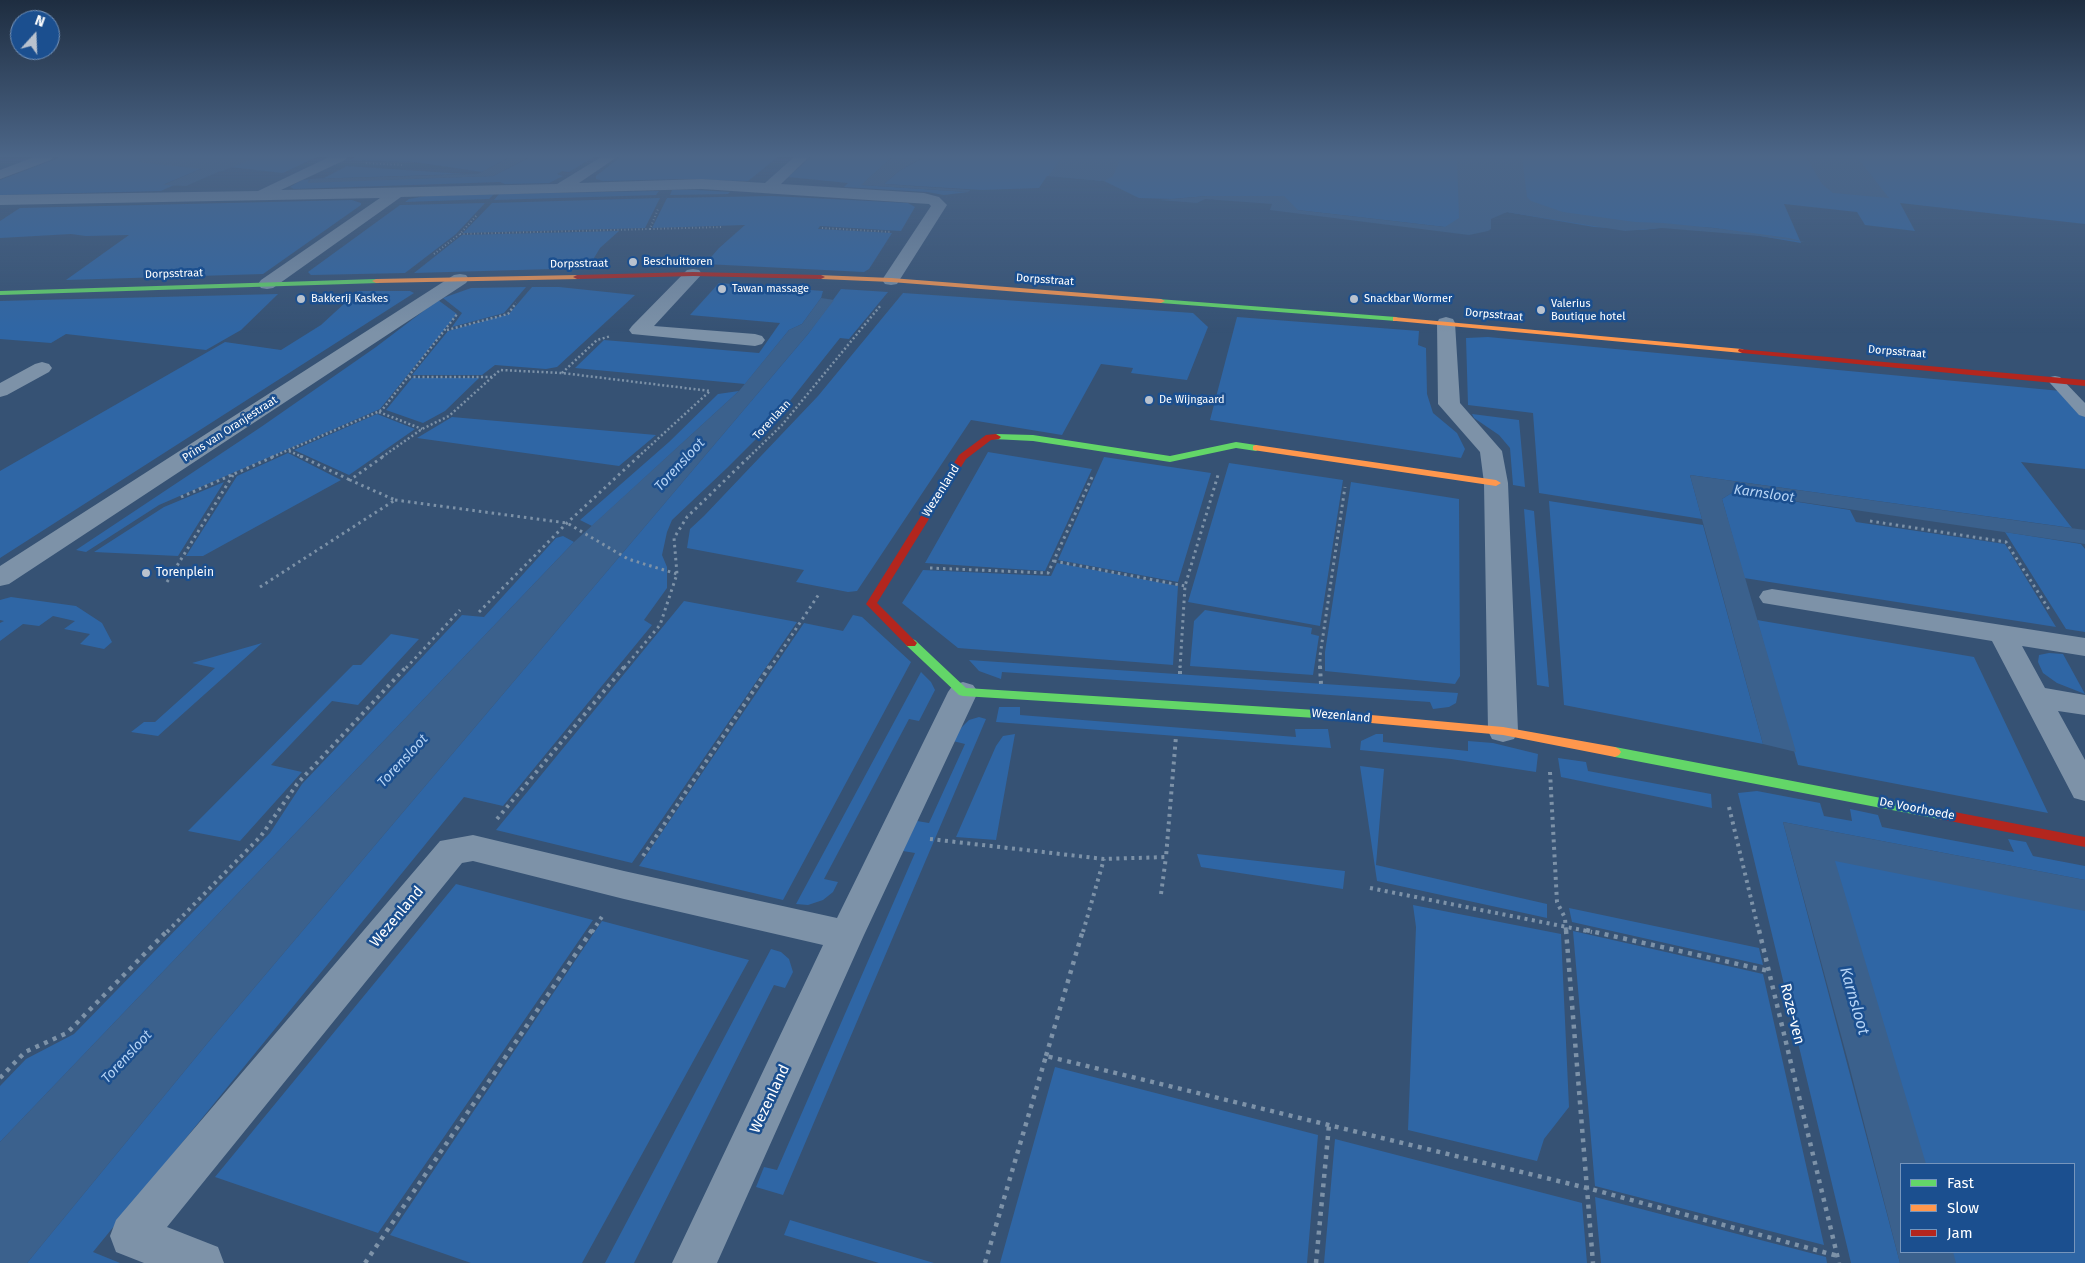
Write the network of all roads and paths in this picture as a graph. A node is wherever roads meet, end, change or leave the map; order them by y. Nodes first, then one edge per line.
1 (364, 216) edge
2 (477, 216) edge
3 (656, 216) edge
4 (932, 216) edge
5 (723, 227) dead end
6 (822, 228) dead end
7 (650, 230) junction
8 (460, 234) junction
9 (920, 234) junction
10 (693, 274) junction
11 (537, 277) junction
12 (460, 279) junction
13 (405, 280) junction
14 (896, 280) junction
15 (267, 284) junction
16 (0, 293) edge
17 (436, 296) junction
18 (1446, 323) junction
19 (639, 330) junction
20 (446, 331) junction
21 (756, 340) dead end
22 (42, 368) dead end
23 (562, 373) junction
24 (409, 377) junction
25 (493, 377) junction
26 (2055, 380) junction
27 (2085, 383) edge
28 (0, 392) edge
29 (378, 412) junction
30 (2085, 412) edge
31 (422, 429) junction
32 (1105, 449) junction
33 (289, 451) junction
34 (1202, 452) junction
35 (1349, 462) junction
36 (233, 475) junction
37 (350, 480) junction
38 (1496, 483) junction
39 (180, 498) dead end
40 (395, 500) junction
41 (1870, 521) dead end
42 (567, 522) junction
43 (1054, 561) junction
44 (894, 566) junction
45 (676, 574) junction
46 (0, 578) edge
47 (166, 582) dead end
48 (260, 586) dead end
49 (1185, 586) junction
50 (819, 594) dead end
51 (1772, 597) dead end
52 (460, 610) dead end
53 (479, 612) dead end
54 (2002, 634) junction
55 (2078, 646) edge
56 (963, 692) junction
57 (2034, 696) junction
58 (1178, 705) junction
59 (2085, 705) edge
60 (1322, 715) junction
61 (1502, 731) junction
62 (1547, 740) junction
63 (1174, 760) dead end
64 (1720, 772) junction
65 (1748, 778) joint
66 (2085, 789) edge
67 (894, 835) junction
68 (2085, 842) edge
69 (473, 848) junction
70 (1166, 857) junction
71 (1104, 858) junction
72 (624, 885) junction
73 (1370, 888) dead end
74 (1161, 894) dead end
75 (1566, 926) junction
76 (846, 935) junction
77 (1769, 971) junction
78 (1046, 1056) junction
79 (0, 1078) edge
80 (1329, 1126) junction
81 (1587, 1188) junction
82 (1838, 1256) junction
83 (202, 1263) edge
84 (365, 1263) edge
85 (694, 1263) edge
86 (984, 1263) edge
87 (1316, 1263) edge
88 (1593, 1263) edge
89 (1839, 1263) edge

1 - 15 street
2 - 8 path
3 - 7 path
4 - 9 street
5 - 7 path
6 - 9 path
7 - 8 path
8 - 13 path
9 - 14 street
10 - 11 street, Dorpsstraat
10 - 14 street, Dorpsstraat
10 - 19 street
11 - 12 street, Dorpsstraat
11 - 20 path
12 - 13 street, Dorpsstraat
12 - 17 street, Prins van Oranjestraat
13 - 15 street, Dorpsstraat
14 - 18 street, Dorpsstraat
14 - 45 path, Torenlaan
15 - 16 street, Dorpsstraat
17 - 20 path
17 - 46 street, Prins van Oranjestraat
18 - 26 street, Dorpsstraat
18 - 38 street
19 - 21 street
19 - 23 path
20 - 24 path
22 - 28 street
23 - 25 path
23 - 42 path
24 - 25 path
24 - 29 path
25 - 31 path
26 - 27 street, Dorpsstraat
26 - 30 lane
29 - 31 path
29 - 33 path
31 - 37 path
32 - 34 street, Wezenland
32 - 43 path
32 - 44 street, Wezenland
33 - 36 path
33 - 37 path
34 - 35 street, Wezenland
34 - 49 path
35 - 38 street, Wezenland
35 - 60 path
36 - 39 path
36 - 47 path
37 - 40 path
38 - 61 street
40 - 42 path
40 - 48 path
41 - 55 path
42 - 45 path
42 - 53 path
43 - 44 path
43 - 49 path
44 - 56 street, Wezenland
45 - 69 path
49 - 58 path
50 - 72 path
51 - 54 street
52 - 79 path
54 - 55 street
54 - 57 street
56 - 58 street, Wezenland
56 - 67 street, Wezenland
57 - 59 street
57 - 66 street
58 - 60 street, Wezenland
60 - 61 street, Wezenland
61 - 62 street, Wezenland
62 - 64 street, Wezenland
62 - 75 path
63 - 70 path
64 - 65 street, Wezenland
64 - 77 path, Roze-ven
65 - 68 street, De Voorhoede
67 - 71 path
67 - 76 street, Wezenland
69 - 72 street, Wezenland
69 - 83 street, Wezenland
70 - 71 path
70 - 74 path
71 - 78 path
72 - 76 street, Wezenland
72 - 84 path
73 - 75 path
75 - 77 path
75 - 81 path
76 - 85 street, Wezenland
77 - 82 path, Roze-ven
78 - 80 path
78 - 86 path
80 - 81 path
80 - 87 path
81 - 82 path
81 - 88 path
82 - 89 path, Roze-ven

